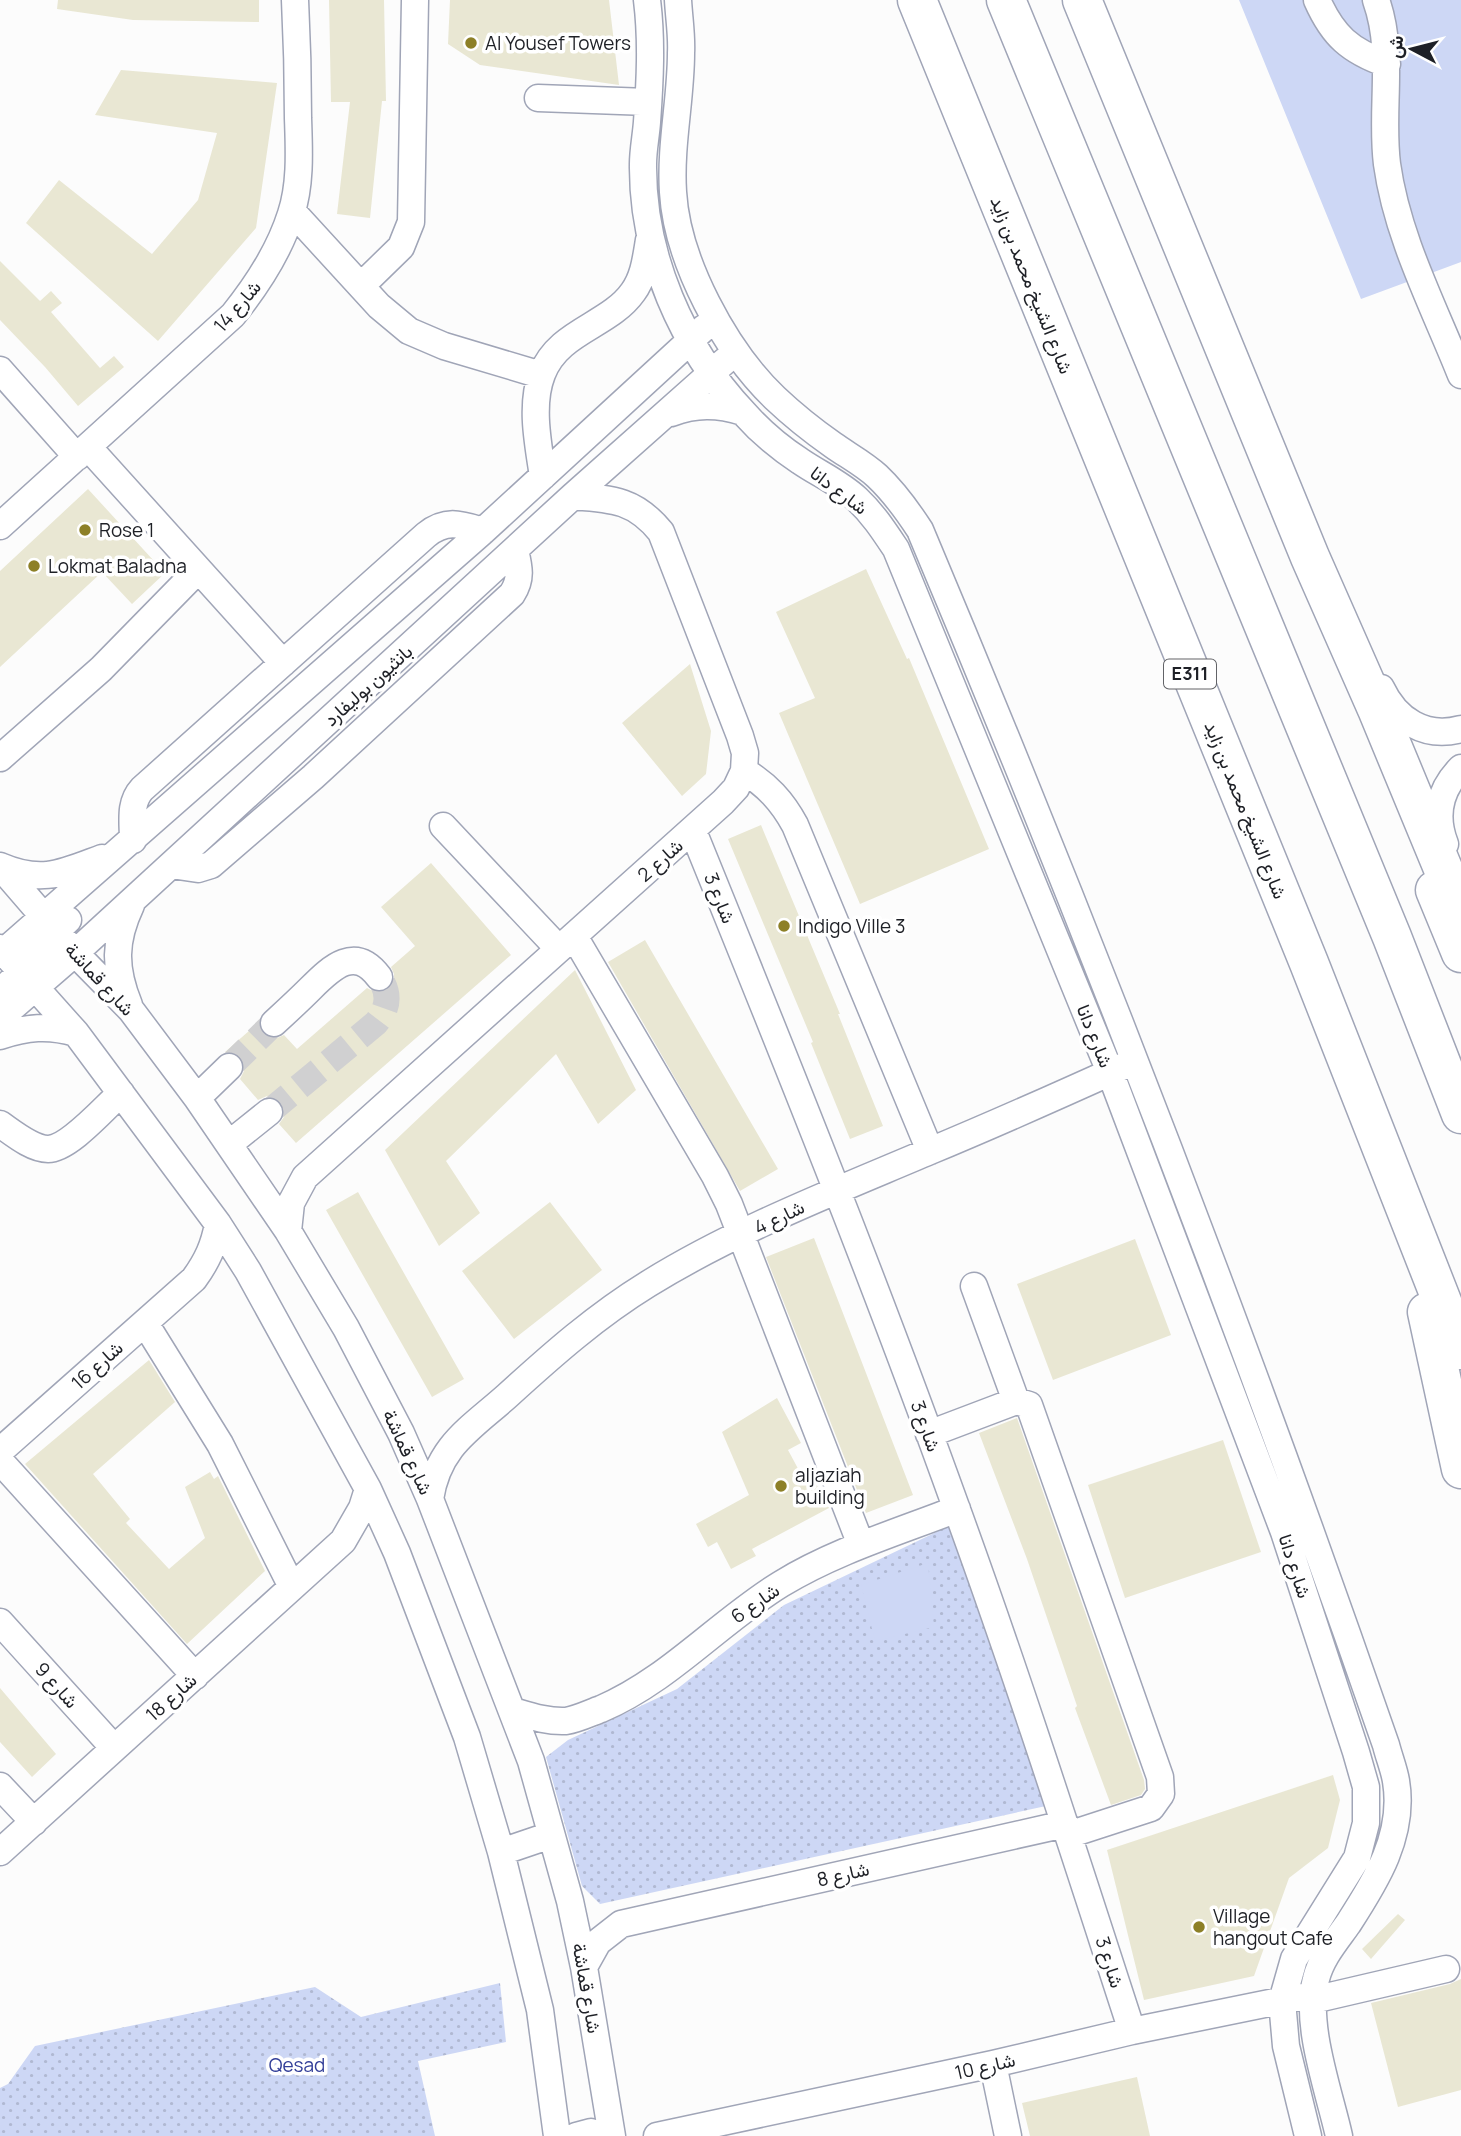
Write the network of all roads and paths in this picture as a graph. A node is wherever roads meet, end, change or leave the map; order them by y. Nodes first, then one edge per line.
1 (295, 0) edge
2 (415, 0) edge
3 (647, 0) edge
4 (678, 0) edge
5 (916, 0) edge
6 (1006, 0) edge
7 (1082, 0) edge
8 (1317, 0) edge
9 (1376, 0) edge
10 (1387, 64) junction
11 (538, 98) dead end
12 (648, 102) junction
13 (292, 211) junction
14 (650, 235) junction
15 (360, 286) junction
16 (716, 318) junction
17 (691, 340) junction
18 (736, 351) junction
19 (0, 370) edge
20 (712, 373) junction
21 (541, 375) junction
22 (1461, 375) edge
23 (743, 412) junction
24 (666, 415) junction
25 (83, 452) junction
26 (543, 476) junction
27 (573, 496) junction
28 (0, 526) edge
29 (483, 531) junction
30 (1310, 557) junction
31 (198, 570) junction
32 (1336, 617) junction
33 (283, 663) junction
34 (1461, 729) edge
35 (0, 758) edge
36 (1461, 768) edge
37 (744, 771) junction
38 (171, 806) junction
39 (443, 826) dead end
40 (693, 831) junction
41 (127, 845) junction
42 (0, 866) edge
43 (1461, 885) edge
44 (134, 898) junction
45 (1461, 912) edge
46 (50, 924) junction
47 (566, 942) junction
48 (1, 952) edge
49 (75, 953) junction
50 (1461, 953) edge
51 (379, 977) dead end
52 (28, 979) junction
53 (0, 992) edge
54 (131, 1010) junction
55 (0, 1018) edge
56 (274, 1023) tunnel mouth
57 (76, 1032) junction
58 (0, 1036) edge
59 (1135, 1061) junction
60 (229, 1067) tunnel mouth
61 (1110, 1072) junction
62 (121, 1093) junction
63 (197, 1098) junction
64 (269, 1112) tunnel mouth
65 (1461, 1114) edge
66 (0, 1124) edge
67 (229, 1144) junction
68 (930, 1151) junction
69 (251, 1174) junction
70 (305, 1177) junction
71 (837, 1188) junction
72 (1405, 1208) junction
73 (218, 1224) junction
74 (288, 1231) junction
75 (742, 1235) junction
76 (248, 1270) junction
77 (194, 1279) junction
78 (974, 1286) dead end
79 (145, 1323) junction
80 (1461, 1350) edge
81 (1016, 1401) junction
82 (401, 1433) junction
83 (929, 1434) junction
84 (461, 1436) junction
85 (0, 1451) edge
86 (0, 1461) edge
87 (1461, 1469) edge
88 (368, 1489) junction
89 (430, 1499) junction
90 (957, 1510) junction
91 (343, 1541) junction
92 (861, 1545) junction
93 (397, 1553) junction
94 (292, 1587) junction
95 (0, 1622) edge
96 (195, 1676) junction
97 (513, 1711) junction
98 (566, 1721) junction
99 (114, 1748) junction
100 (531, 1761) junction
101 (0, 1786) edge
102 (34, 1822) junction
103 (1067, 1829) junction
104 (551, 1835) junction
105 (0, 1852) edge
106 (501, 1852) junction
107 (570, 1901) junction
108 (621, 1924) junction
109 (584, 1967) junction
110 (1446, 1969) dead end
111 (1313, 1997) junction
112 (1282, 2001) junction
113 (1132, 2031) junction
114 (993, 2064) junction
115 (719, 2130) edge
116 (556, 2136) edge
117 (576, 2136) edge
118 (603, 2136) edge
119 (612, 2136) edge
120 (657, 2136) edge
121 (1008, 2136) edge
122 (1308, 2136) edge
123 (1339, 2136) edge

1 - 13 street, شارع 14
2 - 15 street
3 - 12 street, شارع دانا
4 - 16 street, شارع دانا
5 - 72 highway, شارع الشيخ محمد بن زايد / E311
6 - 65 highway
7 - 30 highway
8 - 10 street
9 - 10 street
10 - 22 street
11 - 12 street
12 - 14 street, شارع دانا
13 - 15 street
13 - 25 street, شارع 14
14 - 17 street, شارع دانا
14 - 21 street
15 - 21 street
16 - 17 street, بانثيون بوليفارد
16 - 18 street, شارع دانا
17 - 20 street, شارع دانا
17 - 26 street, بانثيون بوليفارد
18 - 20 street, بانثيون بوليفارد
18 - 59 street, شارع دانا
19 - 25 street
20 - 23 street, شارع دانا
20 - 24 street, بانثيون بوليفارد
21 - 26 street
23 - 24 street
23 - 61 street, شارع دانا
24 - 27 street, بانثيون بوليفارد
25 - 28 street, شارع 14
25 - 31 street
26 - 29 street, بانثيون بوليفارد
27 - 37 street
27 - 44 street, بانثيون بوليفارد
29 - 33 street
29 - 38 street, بانثيون بوليفارد
30 - 32 highway
30 - 34 street
31 - 33 street
31 - 35 street
32 - 45 highway
32 - 50 highway
33 - 41 street
36 - 43 street
37 - 40 street, شارع 2
37 - 68 street
38 - 41 street, بانثيون بوليفارد
38 - 46 street
39 - 47 street
40 - 47 street, شارع 2
40 - 71 street, شارع 3
41 - 42 street
41 - 46 street, بانثيون بوليفارد
42 - 46 street, شارع قماشة
44 - 49 street, بانثيون بوليفارد
44 - 54 street
46 - 48 street, بانثيون بوليفارد
46 - 49 street, شارع قماشة
46 - 52 street
47 - 70 street, شارع 2
47 - 75 street
48 - 52 street
49 - 52 street, بانثيون بوليفارد
49 - 54 street, شارع قماشة
51 - 56 street
52 - 53 street
52 - 55 street, بانثيون بوليفارد
52 - 57 street
54 - 63 street, شارع قماشة
57 - 58 street
57 - 62 street
59 - 61 street, شارع 4
59 - 111 street, شارع دانا
60 - 63 street
61 - 68 street, شارع 4
61 - 112 street, شارع دانا
62 - 66 street
62 - 73 street
63 - 67 street, شارع قماشة
64 - 67 street
67 - 69 street, شارع قماشة
68 - 71 street, شارع 4
69 - 70 street
69 - 74 street, شارع قماشة
70 - 74 street, شارع 2
71 - 75 street, شارع 4
71 - 83 street, شارع 3
72 - 80 highway, شارع الشيخ محمد بن زايد / E311
72 - 87 highway
73 - 76 street
73 - 77 street, شارع 16
74 - 82 street, شارع قماشة
75 - 84 street, شارع 4
75 - 92 street
76 - 77 street, شارع 16
76 - 88 street
77 - 79 street, شارع 16
78 - 81 street
79 - 85 street, شارع 16
79 - 94 street
81 - 83 street
81 - 103 street, شارع 8
82 - 84 street
82 - 89 street, شارع قماشة
83 - 90 street, شارع 3
84 - 89 street, شارع 4
86 - 96 street
88 - 91 street, شارع 18
88 - 93 street
89 - 97 street, شارع قماشة
90 - 92 street, شارع 6
90 - 103 street, شارع 3
91 - 93 street
91 - 94 street, شارع 18
92 - 98 street, شارع 6
93 - 106 street
94 - 96 street, شارع 18
95 - 99 street, شارع 9
96 - 99 street, شارع 18
97 - 98 street, شارع 6
97 - 100 street, شارع قماشة
98 - 100 street, شارع 6
99 - 102 street, شارع 18
100 - 104 street, شارع قماشة
101 - 102 street
102 - 105 street, شارع 18
103 - 108 street, شارع 8
103 - 113 street, شارع 3
104 - 106 street
104 - 107 street, شارع قماشة
106 - 116 street
107 - 108 street
107 - 109 street, شارع قماشة
108 - 109 street, شارع 8
109 - 119 street, شارع قماشة
110 - 111 street, شارع 10
111 - 112 street, شارع 10
111 - 123 street, شارع دانا
112 - 113 street, شارع 10
112 - 122 street, شارع دانا
113 - 114 street, شارع 10
114 - 115 street, شارع 10
114 - 121 street
115 - 120 street, شارع 10
117 - 118 street

